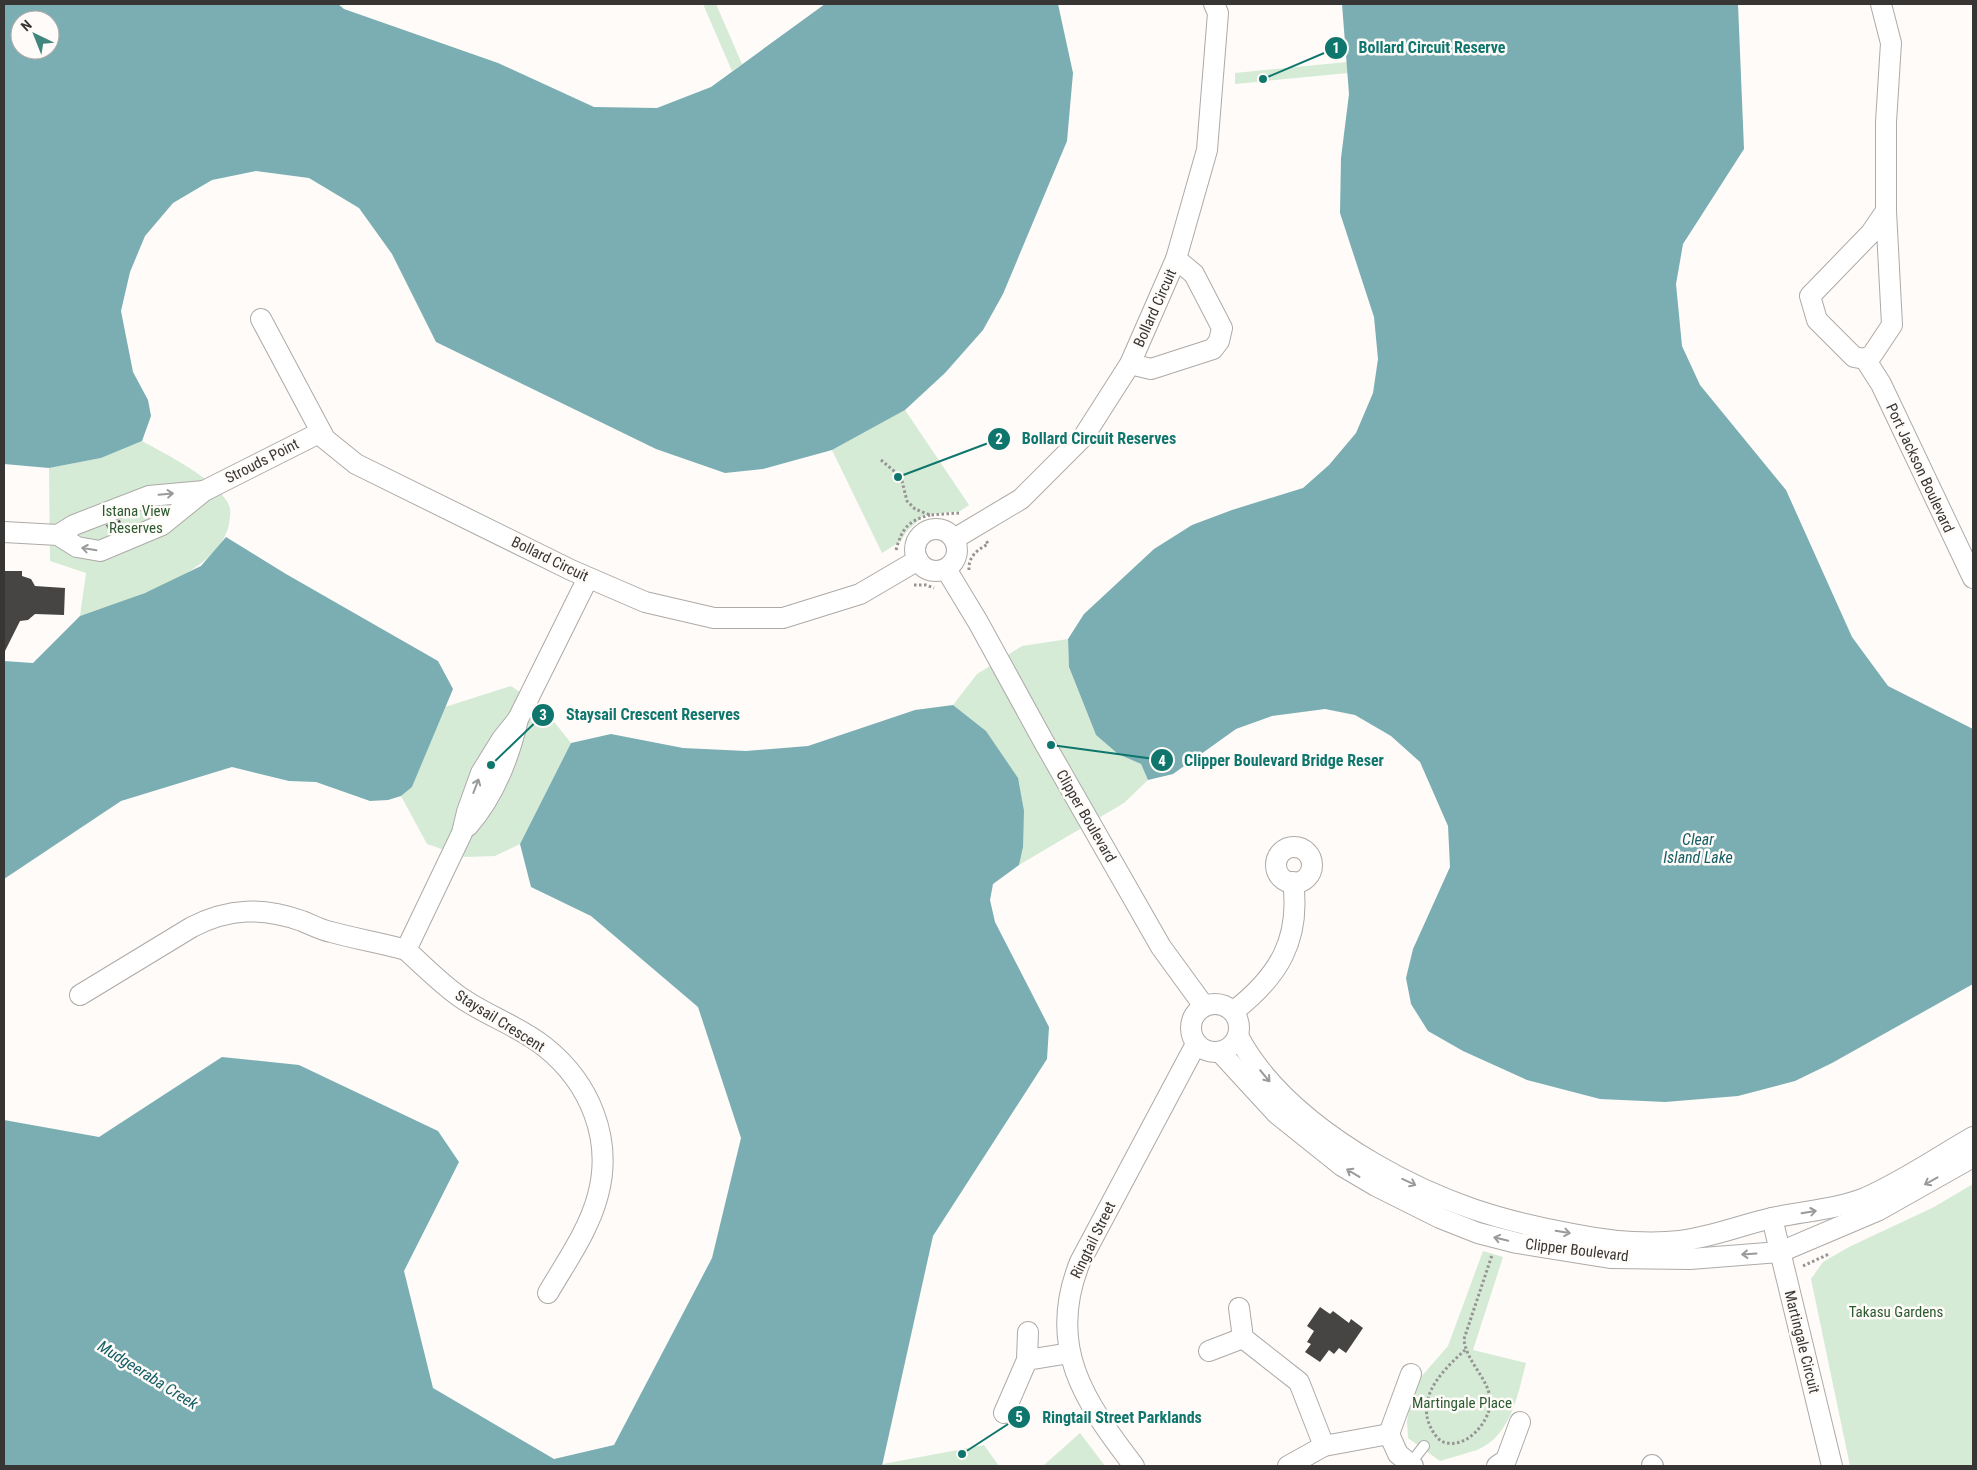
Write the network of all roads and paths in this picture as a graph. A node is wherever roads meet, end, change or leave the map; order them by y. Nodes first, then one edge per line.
1 (1214, 4) edge
2 (1881, 4) edge
3 (1886, 211) junction
4 (1176, 259) junction
5 (261, 319) dead end
6 (1865, 359) junction
7 (1130, 364) junction
8 (321, 432) junction
9 (204, 491) junction
10 (130, 503) junction
11 (4, 532) edge
12 (144, 533) junction
13 (58, 535) junction
14 (954, 539) junction
15 (918, 560) junction
16 (946, 569) junction
17 (588, 578) junction
18 (1973, 578) edge
19 (1293, 882) dead end
20 (406, 950) junction
21 (80, 996) dead end
22 (1204, 1006) junction
23 (1234, 1011) junction
24 (1238, 1036) junction
25 (1196, 1044) junction
26 (1220, 1052) junction
27 (1973, 1137) edge
28 (1973, 1157) edge
29 (1772, 1218) junction
30 (1498, 1238) junction
31 (1780, 1252) junction
32 (548, 1293) dead end
33 (1239, 1308) dead end
34 (1028, 1332) dead end
35 (1243, 1338) junction
36 (1465, 1350) junction
37 (1209, 1351) dead end
38 (1070, 1353) junction
39 (1027, 1360) junction
40 (1411, 1374) dead end
41 (1004, 1413) dead end
42 (1520, 1422) dead end
43 (1390, 1434) junction
44 (1324, 1446) junction
45 (1424, 1446) dead end
46 (1505, 1464) edge
47 (1411, 1465) edge
48 (1134, 1466) edge
49 (1288, 1466) edge
50 (1832, 1466) edge

1 - 4 street, Bollard Circuit
2 - 3 street
3 - 6 street
3 - 6 street, Port Jackson Boulevard
4 - 7 street, Bollard Circuit
4 - 7 street
5 - 8 street, Bollard Circuit
6 - 18 street, Port Jackson Boulevard
7 - 14 street, Bollard Circuit
8 - 9 street, Strouds Point
8 - 17 street, Bollard Circuit
10 -> 9 street, Strouds Point
9 - 12 street, Strouds Point
10 - 12 street
10 - 13 street, Strouds Point
11 - 13 street
12 -> 13 street, Strouds Point
14 - 15 street
14 - 16 street
15 - 16 street
15 - 17 street, Bollard Circuit
16 - 22 street, Clipper Boulevard
17 - 20 street
19 - 23 street
20 - 21 street
20 - 32 street, Staysail Crescent
22 - 23 street
22 - 25 street
23 - 24 street
24 - 26 street
24 -> 29 street, Clipper Boulevard
25 - 26 street
25 - 38 street, Ringtail Street
30 -> 26 street, Clipper Boulevard
29 -> 27 street, Clipper Boulevard
28 -> 31 street, Clipper Boulevard
29 - 31 street, Martingale Circuit
31 -> 30 street, Clipper Boulevard
30 - 36 path
31 - 50 street, Martingale Circuit
33 - 35 street
34 - 39 street
35 - 37 street
35 - 44 street
36 - 36 path
38 - 39 street
38 - 48 street, Ringtail Street
39 - 41 street
40 - 43 street
42 - 46 street
43 - 44 street
43 - 47 street
44 - 49 street
45 - 47 lane

